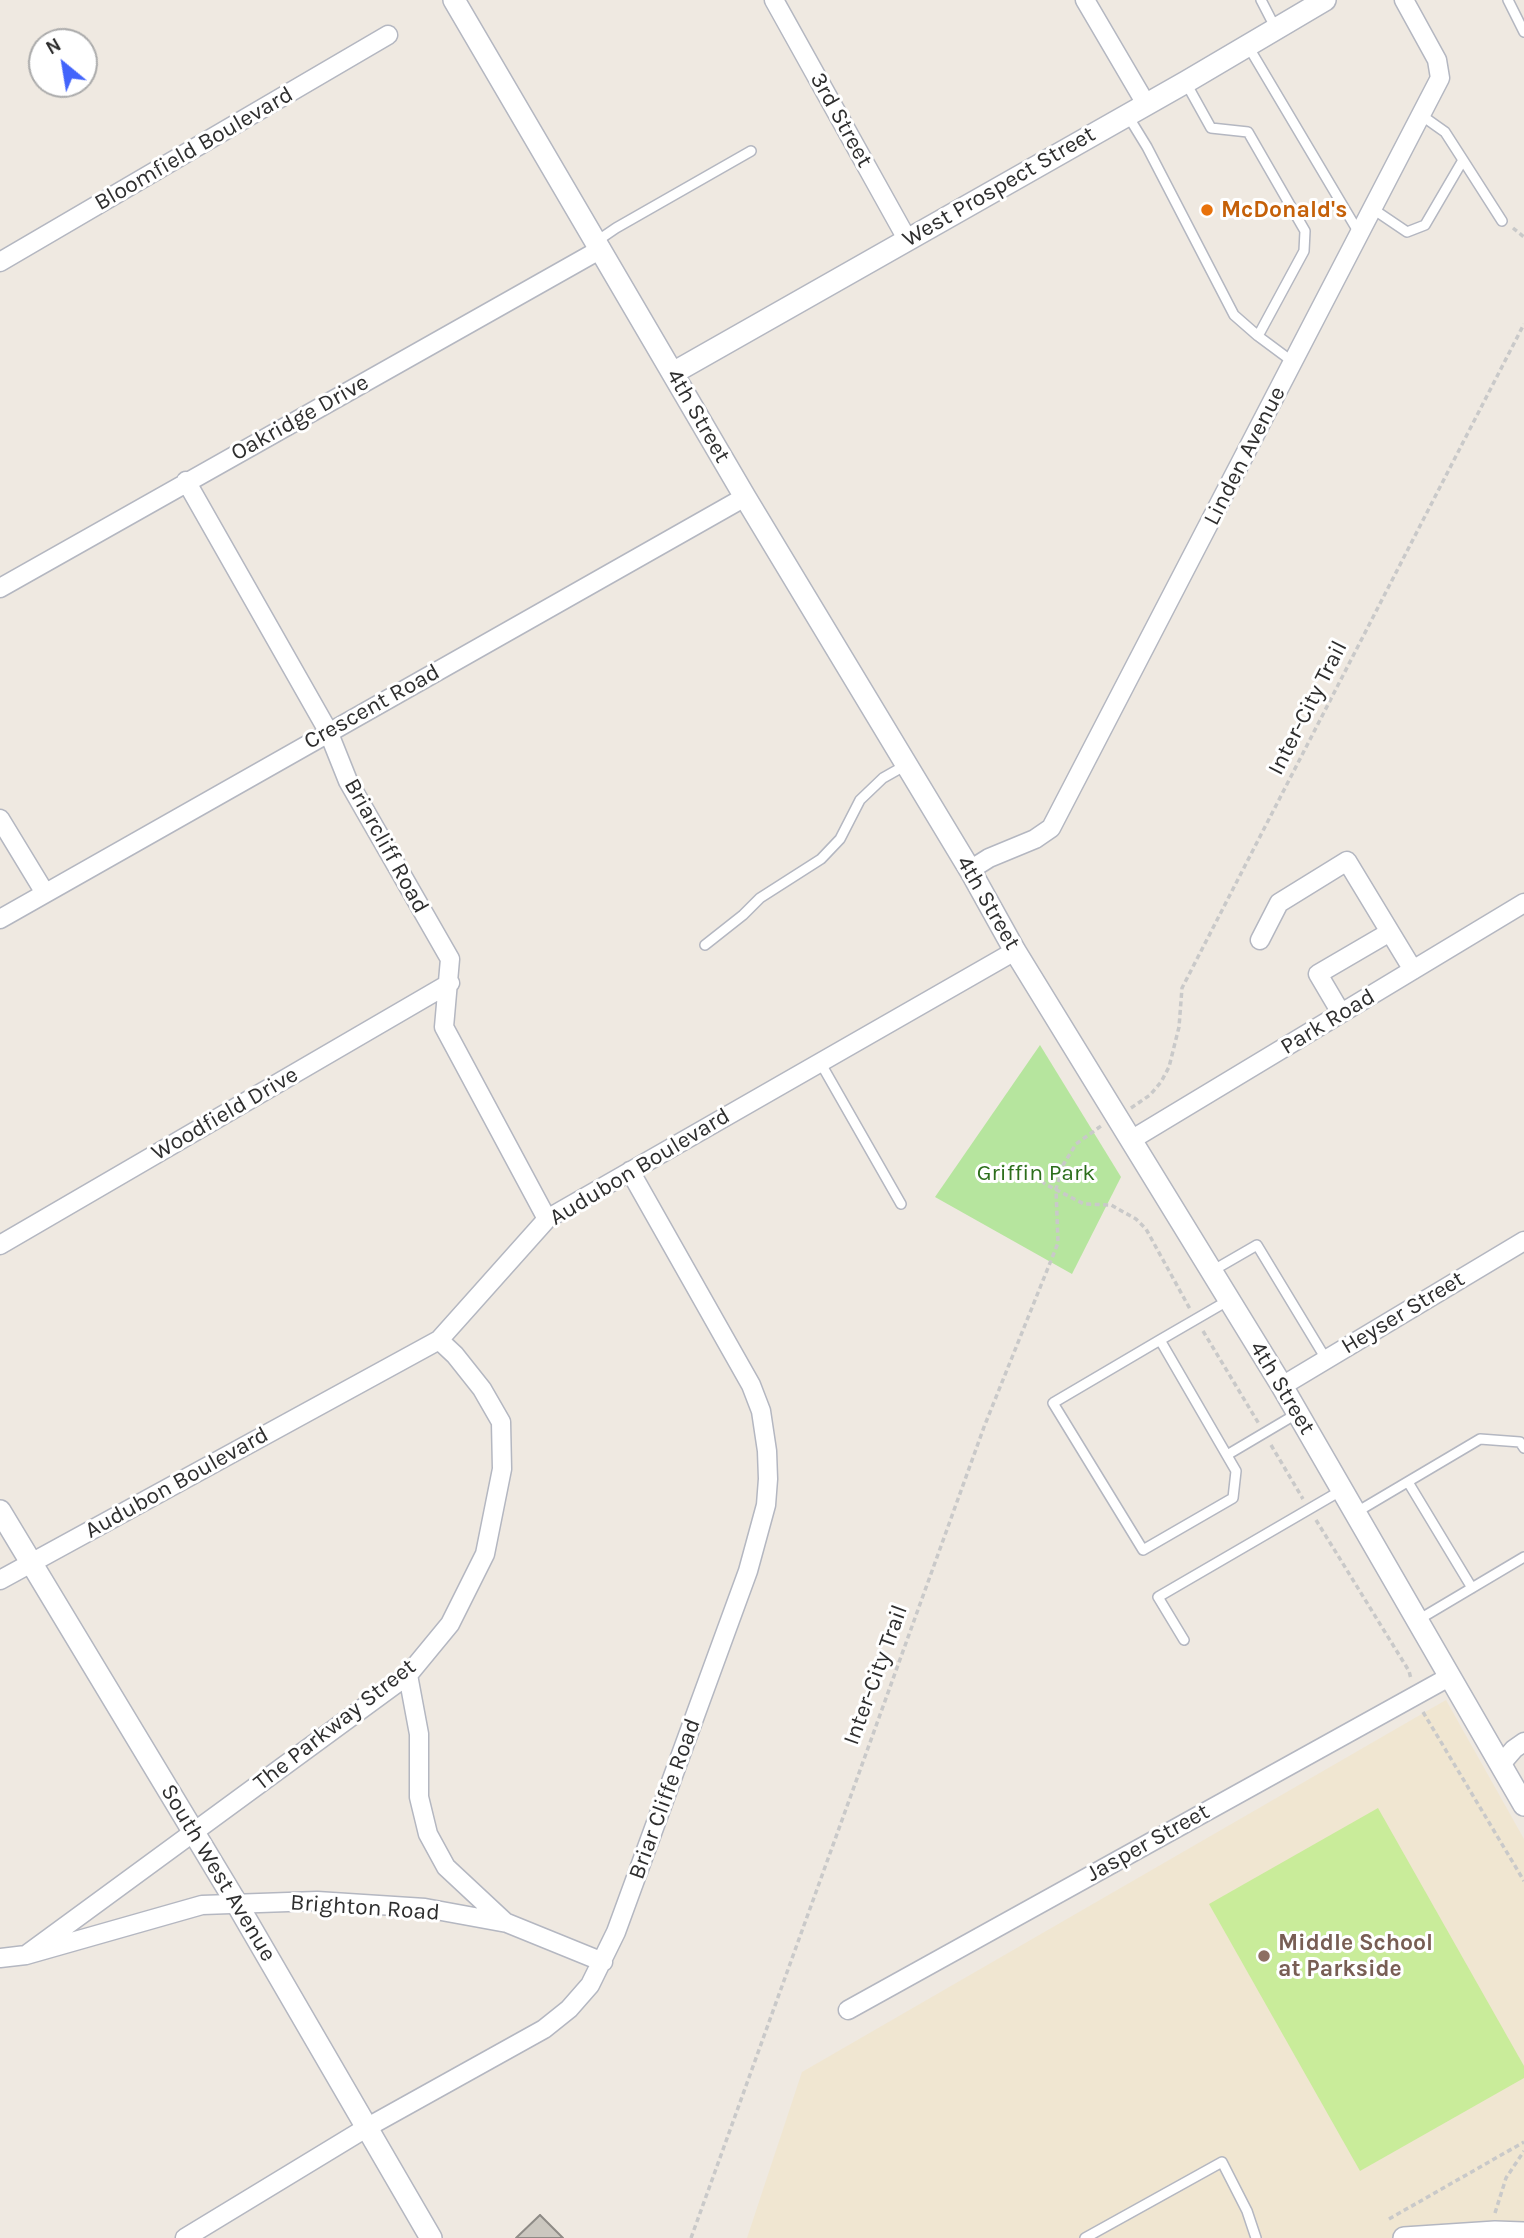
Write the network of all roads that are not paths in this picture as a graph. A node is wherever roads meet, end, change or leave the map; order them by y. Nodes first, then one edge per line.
1 (454, 0) edge
2 (774, 0) edge
3 (1086, 0) edge
4 (1261, 0) edge
5 (1325, 0) edge
6 (1404, 0) edge
7 (1508, 0) edge
8 (1276, 29) junction
9 (1524, 32) edge
10 (388, 35) dead end
11 (1247, 45) junction
12 (1186, 82) junction
13 (1137, 109) junction
14 (1421, 115) junction
15 (751, 151) dead end
16 (1463, 160) junction
17 (1373, 209) junction
18 (1503, 222) dead end
19 (1360, 235) junction
20 (907, 239) junction
21 (599, 245) junction
22 (0, 262) edge
23 (1258, 336) junction
24 (1294, 362) junction
25 (673, 373) junction
26 (187, 481) junction
27 (745, 497) junction
28 (0, 588) edge
29 (328, 731) junction
30 (907, 765) junction
31 (0, 819) edge
32 (970, 870) junction
33 (45, 893) junction
34 (1524, 903) edge
35 (0, 919) edge
36 (1390, 932) junction
37 (1259, 940) dead end
38 (705, 945) dead end
39 (1015, 951) junction
40 (1413, 970) junction
41 (450, 983) junction
42 (1341, 1013) junction
43 (820, 1062) junction
44 (1131, 1140) junction
45 (630, 1171) junction
46 (901, 1204) dead end
47 (547, 1219) junction
48 (1524, 1241) edge
49 (0, 1245) edge
50 (1212, 1271) junction
51 (1229, 1300) junction
52 (439, 1340) junction
53 (1160, 1340) junction
54 (1326, 1359) junction
55 (1282, 1386) junction
56 (1298, 1413) junction
57 (1524, 1448) edge
58 (1227, 1455) junction
59 (1408, 1482) junction
60 (1342, 1490) junction
61 (0, 1511) edge
62 (1355, 1513) junction
63 (1524, 1558) edge
64 (30, 1563) junction
65 (0, 1580) edge
66 (1472, 1588) junction
67 (1417, 1621) junction
68 (1184, 1640) dead end
69 (408, 1675) junction
70 (1449, 1677) junction
71 (1524, 1742) edge
72 (1501, 1764) junction
73 (1524, 1805) edge
74 (194, 1831) junction
75 (237, 1903) junction
76 (507, 1923) junction
77 (26, 1955) junction
78 (0, 1958) edge
79 (603, 1962) junction
80 (848, 2010) dead end
81 (366, 2128) junction
82 (1524, 2233) edge
83 (185, 2238) edge
84 (431, 2238) edge
85 (1085, 2238) edge
86 (1256, 2238) edge
87 (1404, 2238) edge

1 - 21 street, 4th Street
2 - 20 street, 3rd Street
3 - 13 street
4 - 8 lane
5 - 8 street, West Prospect Street
6 - 14 street, Linden Avenue
7 - 9 lane
8 - 11 street, West Prospect Street
10 - 22 street, Bloomfield Boulevard
11 - 12 street, West Prospect Street
11 - 19 lane
12 - 13 street, West Prospect Street
12 - 23 lane
13 - 20 street, West Prospect Street
13 - 23 lane
14 - 16 lane
14 - 17 street, Linden Avenue
15 - 21 lane
16 - 17 lane
16 - 18 lane
17 - 19 street, Linden Avenue
19 - 24 street, Linden Avenue
20 - 25 street, West Prospect Street
21 - 25 street, 4th Street
21 - 26 street, Oakridge Drive
23 - 24 lane
24 - 32 street, Linden Avenue
25 - 27 street, 4th Street
26 - 28 street, Oakridge Drive
26 - 29 street, Briarcliff Road
27 - 29 street, Crescent Road
27 - 30 street, 4th Street
29 - 33 street, Crescent Road
29 - 41 street, Briarcliff Road
30 - 32 street, 4th Street
30 - 38 lane
31 - 33 street
32 - 39 street, 4th Street
33 - 35 street, Crescent Road
34 - 40 street, Park Road
36 - 37 street
36 - 40 street
36 - 42 street
39 - 43 street, Audubon Boulevard
39 - 44 street, 4th Street
40 - 42 street, Park Road
41 - 47 street, Briarcliff Road
41 - 49 street, Woodfield Drive
42 - 44 street, Park Road
43 - 45 street, Audubon Boulevard
43 - 46 lane
44 - 50 street, 4th Street
45 - 47 street, Audubon Boulevard
45 - 79 street, Briar Cliffe Road
47 - 52 street, Audubon Boulevard
48 - 54 street, Heyser Street
50 - 51 street, 4th Street
50 - 54 lane
51 - 53 lane
51 - 55 street, 4th Street
52 - 64 street, Audubon Boulevard
52 - 69 street, The Parkway Street
53 - 58 lane
53 - 58 lane
54 - 55 street, Heyser Street
55 - 56 street, 4th Street
56 - 58 lane
56 - 60 street, 4th Street
57 - 59 lane
59 - 62 lane
59 - 66 lane
60 - 62 street, 4th Street
60 - 68 lane
61 - 64 street, South West Avenue
62 - 67 street, 4th Street
63 - 66 lane
64 - 65 street, Audubon Boulevard
64 - 74 street, South West Avenue
66 - 67 lane
67 - 70 street, 4th Street
69 - 74 street, The Parkway Street
69 - 76 street
70 - 72 street, 4th Street
70 - 80 street, Jasper Street
71 - 72 street
72 - 73 street, 4th Street
74 - 75 street, South West Avenue
74 - 77 street, The Parkway Street
75 - 76 street, Brighton Road
75 - 77 street, Brighton Road
75 - 81 street, South West Avenue
76 - 79 street, Brighton Road
77 - 78 street, Brighton Road
79 - 81 street, Briar Cliffe Road
81 - 83 street, Briar Cliffe Road
81 - 84 street, South West Avenue
82 - 87 street
85 - 86 lane

